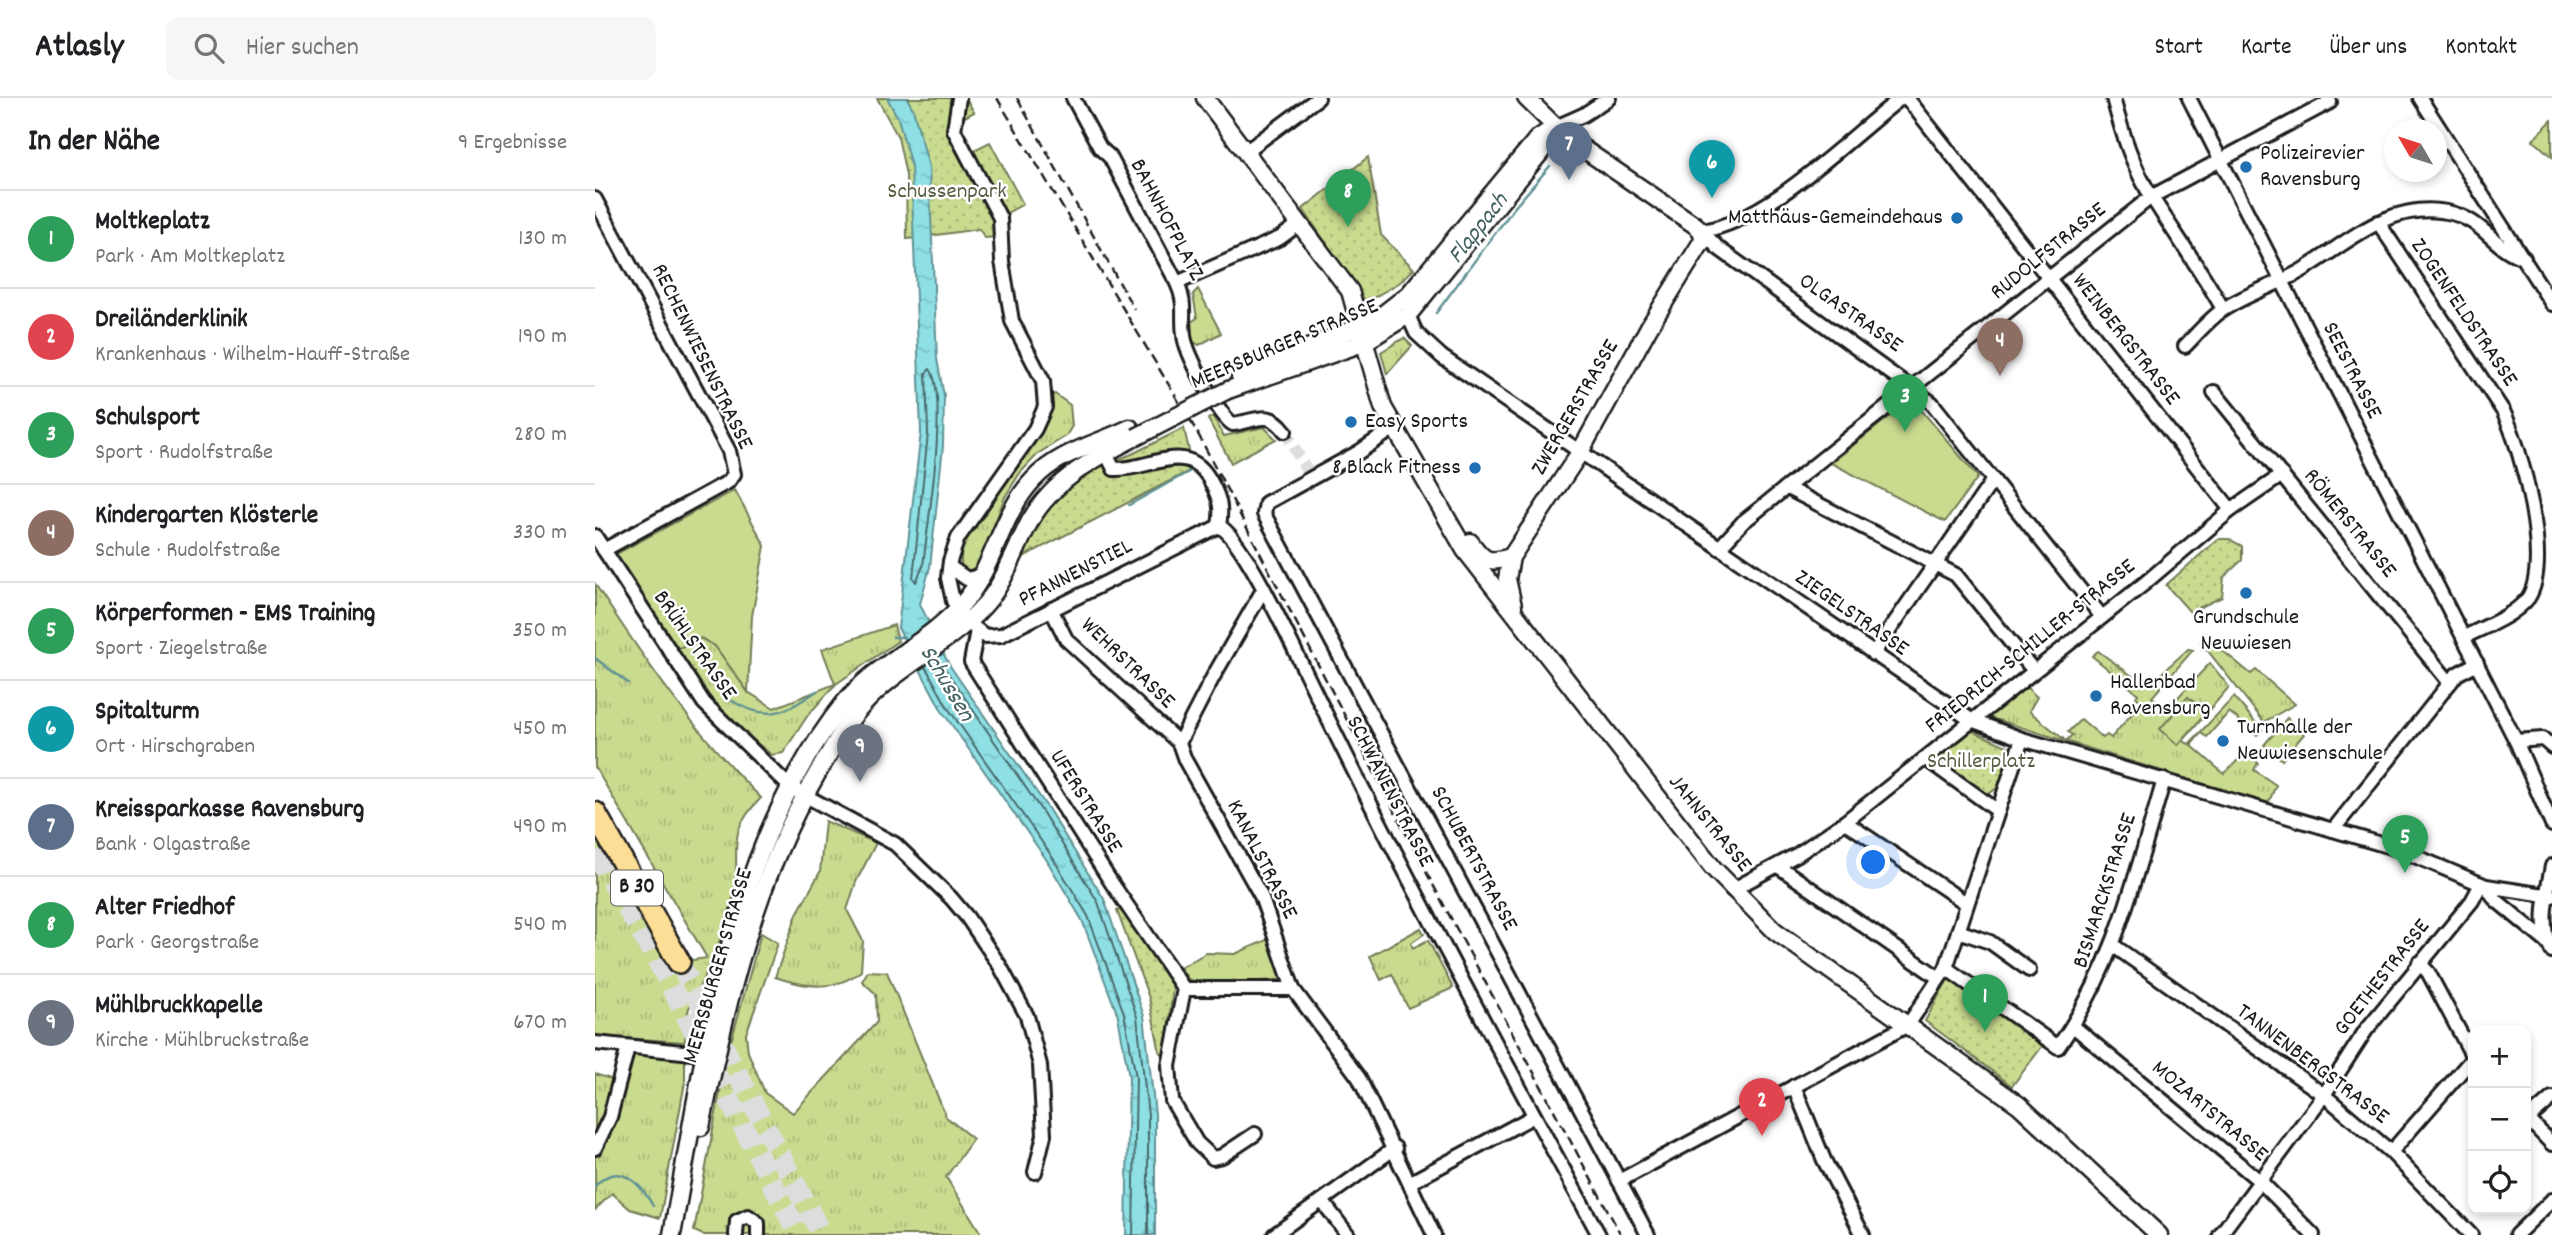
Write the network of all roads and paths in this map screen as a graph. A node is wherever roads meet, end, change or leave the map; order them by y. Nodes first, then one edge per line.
1 (959, 98) edge
2 (1073, 98) edge
3 (1205, 98) edge
4 (1318, 98) edge
5 (1527, 98) edge
6 (1609, 98) edge
7 (1901, 98) edge
8 (2113, 98) edge
9 (2189, 98) edge
10 (2420, 98) edge
11 (2329, 100) edge
12 (1910, 102) edge
13 (1556, 127) junction
14 (1245, 152) junction
15 (2221, 162) junction
16 (2151, 197) junction
17 (595, 200) edge
18 (2378, 222) junction
19 (1299, 224) junction
20 (1702, 231) junction
21 (2523, 258) junction
22 (2051, 278) junction
23 (2282, 282) junction
24 (1177, 283) junction
25 (2552, 304) edge
26 (2223, 309) junction
27 (1408, 315) junction
28 (1361, 335) junction
29 (2185, 346) dead end
30 (1913, 387) junction
31 (2214, 392) dead end
32 (1394, 428) junction
33 (1285, 432) tunnel mouth
34 (1133, 433) junction
35 (1106, 453) junction
36 (1579, 454) junction
37 (2283, 475) junction
38 (1993, 480) junction
39 (1787, 488) junction
40 (1442, 510) junction
41 (2231, 510) junction
42 (1219, 526) junction
43 (595, 536) edge
44 (1719, 548) junction
45 (604, 551) junction
46 (1511, 557) junction
47 (1935, 563) junction
48 (950, 566) junction
49 (983, 575) junction
50 (1263, 590) junction
51 (1051, 609) junction
52 (1515, 611) junction
53 (2102, 617) junction
54 (967, 620) junction
55 (2463, 638) junction
56 (1873, 654) junction
57 (2477, 663) junction
58 (2034, 671) junction
59 (2450, 683) junction
60 (1971, 720) junction
61 (2022, 739) junction
62 (2516, 741) junction
63 (1179, 743) junction
64 (2552, 747) edge
65 (1926, 759) junction
66 (2164, 780) junction
67 (798, 792) junction
68 (1998, 811) junction
69 (595, 813) edge
70 (1845, 822) junction
71 (2552, 825) edge
72 (2333, 830) junction
73 (1778, 866) junction
74 (2552, 866) edge
75 (2483, 885) junction
76 (1732, 890) junction
77 (2550, 895) edge
78 (1966, 903) junction
79 (1958, 931) junction
80 (2114, 946) junction
81 (2550, 947) edge
82 (679, 962) tunnel mouth
83 (2419, 963) junction
84 (2029, 970) dead end
85 (1942, 973) junction
86 (1184, 989) junction
87 (1293, 989) junction
88 (1908, 1025) junction
89 (2073, 1026) junction
90 (595, 1043) edge
91 (628, 1047) junction
92 (2468, 1048) edge
93 (710, 1055) junction
94 (2468, 1063) edge
95 (1794, 1086) junction
96 (2325, 1095) junction
97 (2552, 1098) edge
98 (2531, 1115) edge
99 (1534, 1116) junction
100 (2531, 1122) edge
101 (1255, 1134) dead end
102 (2552, 1144) edge
103 (595, 1148) edge
104 (1395, 1148) junction
105 (2391, 1152) junction
106 (1035, 1172) dead end
107 (1619, 1181) junction
108 (1411, 1182) junction
109 (2261, 1182) junction
110 (1322, 1200) junction
111 (2552, 1200) edge
112 (672, 1235) edge
113 (681, 1235) edge
114 (736, 1235) edge
115 (758, 1235) edge
116 (1274, 1235) edge
117 (1348, 1235) edge
118 (1434, 1235) edge
119 (1599, 1235) edge
120 (1648, 1235) edge
121 (1863, 1235) edge
122 (2159, 1235) edge
123 (2220, 1235) edge
124 (2313, 1235) edge
125 (2471, 1235) edge
126 (2516, 1235) edge

1 - 48 street
2 - 24 street, BAHNHOFPLATZ
3 - 14 main road, JAHNSTRASSE
4 - 14 street
5 - 13 main road, OLGASTRASSE
6 - 13 street
7 - 20 street
8 - 16 street
9 - 15 street, SEESTRASSE
10 - 21 street
11 - 15 street, RUDOLFSTRASSE
12 - 22 street, WEINBERGSTRASSE
13 - 20 main road, OLGASTRASSE
13 - 27 main road, MEERSBURGER STRASSE
13 - 28 main road, MEERSBURGER STRASSE
14 - 19 main road, JAHNSTRASSE
15 - 16 street, RUDOLFSTRASSE
15 - 23 street, SEESTRASSE
16 - 22 street, RUDOLFSTRASSE
16 - 26 street
17 - 45 street, RECHENWIESENSTRASSE
18 - 21 street
18 - 23 street
18 - 55 street, ZOGENFELDSTRASSE
19 - 24 street
19 - 28 main road, JAHNSTRASSE
20 - 30 street, OLGASTRASSE
20 - 36 main road, ZWERGERSTRASSE
21 - 25 street
22 - 30 street, RUDOLFSTRASSE
22 - 41 street, WEINBERGSTRASSE
23 - 26 street
23 - 55 street, SEESTRASSE
24 - 33 street, BAHNHOFPLATZ
26 - 29 street
27 - 28 main road, MEERSBURGER STRASSE
27 - 36 street, ZIEGELSTRASSE
28 - 32 main road, JAHNSTRASSE
28 - 34 main road, MEERSBURGER STRASSE, bridge
30 - 38 street, OLGASTRASSE
30 - 39 street, RUDOLFSTRASSE
31 - 37 street, RÖMERSTRASSE
32 - 40 main road, JAHNSTRASSE
32 - 107 street, SCHUBERTSTRASSE
34 - 35 main road, MEERSBURGER STRASSE
34 - 49 main road, MEERSBURGER STRASSE
35 - 42 street
35 - 54 main road, MEERSBURGER STRASSE
36 - 44 street, ZIEGELSTRASSE
36 - 46 main road, ZWERGERSTRASSE
37 - 41 street, FRIEDRICH-SCHILLER-STRASSE
37 - 59 street, RÖMERSTRASSE
38 - 47 street
38 - 53 street, OLGASTRASSE
39 - 44 street, RUDOLFSTRASSE
39 - 47 street
40 - 46 main road
40 - 52 main road, JAHNSTRASSE
41 - 53 street, FRIEDRICH-SCHILLER-STRASSE
42 - 50 street, SCHWANENSTRASSE
42 - 51 street, PFANNENSTIEL
43 - 45 street, BRÜHLSTRASSE
44 - 56 street, ZIEGELSTRASSE
45 - 67 street, BRÜHLSTRASSE
46 - 52 main road
47 - 56 street
47 - 58 street
48 - 49 street
48 - 54 street, UFERSTRASSE
49 - 54 main road, MEERSBURGER STRASSE
50 - 63 street
50 - 99 street, SCHWANENSTRASSE
51 - 54 street, PFANNENSTIEL
51 - 63 street, WEHRSTRASSE
52 - 76 main road, JAHNSTRASSE
53 - 58 street, FRIEDRICH-SCHILLER-STRASSE
54 - 67 main road, MEERSBURGER STRASSE
54 - 86 street, UFERSTRASSE
55 - 57 street, SEESTRASSE
56 - 60 street, ZIEGELSTRASSE
57 - 59 street
57 - 62 street, SEESTRASSE
58 - 60 street, FRIEDRICH-SCHILLER-STRASSE
59 - 72 street
60 - 61 street, ZIEGELSTRASSE
60 - 65 street, FRIEDRICH-SCHILLER-STRASSE
61 - 66 street, ZIEGELSTRASSE
61 - 68 street
62 - 64 street
62 - 71 street, SEESTRASSE
63 - 87 street, KANALSTRASSE
65 - 68 street
65 - 70 street, FRIEDRICH-SCHILLER-STRASSE
66 - 72 street, ZIEGELSTRASSE
66 - 80 street, BISMARCKSTRASSE
67 - 93 main road, MEERSBURGER STRASSE
67 - 106 street, BRÜHLSTRASSE
68 - 78 street
69 - 82 highway, B 30
70 - 73 street, FRIEDRICH-SCHILLER-STRASSE
70 - 78 street
72 - 75 street, ZIEGELSTRASSE
73 - 76 street, FRIEDRICH-SCHILLER-STRASSE
73 - 85 street
74 - 77 street
75 - 77 street
75 - 81 street
75 - 83 street, GOETHESTRASSE
76 - 88 main road, JAHNSTRASSE
77 - 81 street
78 - 79 street
79 - 84 street
79 - 85 street
80 - 89 street, BISMARCKSTRASSE
80 - 96 street, TANNENBERGSTRASSE
83 - 92 street
83 - 96 street, GOETHESTRASSE
85 - 88 street
85 - 89 street, BISMARCKSTRASSE
86 - 87 street
86 - 101 street
87 - 104 street, KANALSTRASSE
88 - 95 street
88 - 122 main road, JAHNSTRASSE
89 - 109 street, MOZARTSTRASSE
90 - 91 street
91 - 93 street
91 - 103 street
93 - 112 main road, MEERSBURGER STRASSE
93 - 113 main road, MEERSBURGER STRASSE
94 - 105 street
95 - 107 street
95 - 121 street
96 - 105 street, TANNENBERGSTRASSE
96 - 109 street, GOETHESTRASSE
97 - 98 street
99 - 108 street
99 - 119 street, SCHWANENSTRASSE
100 - 102 street
104 - 108 street, KANALSTRASSE
104 - 110 street
105 - 125 street, TANNENBERGSTRASSE
107 - 120 street, SCHUBERTSTRASSE
108 - 118 street, KANALSTRASSE
109 - 123 street, GOETHESTRASSE
109 - 124 street, MOZARTSTRASSE
110 - 116 street
110 - 117 street
111 - 126 street
114 - 115 street

